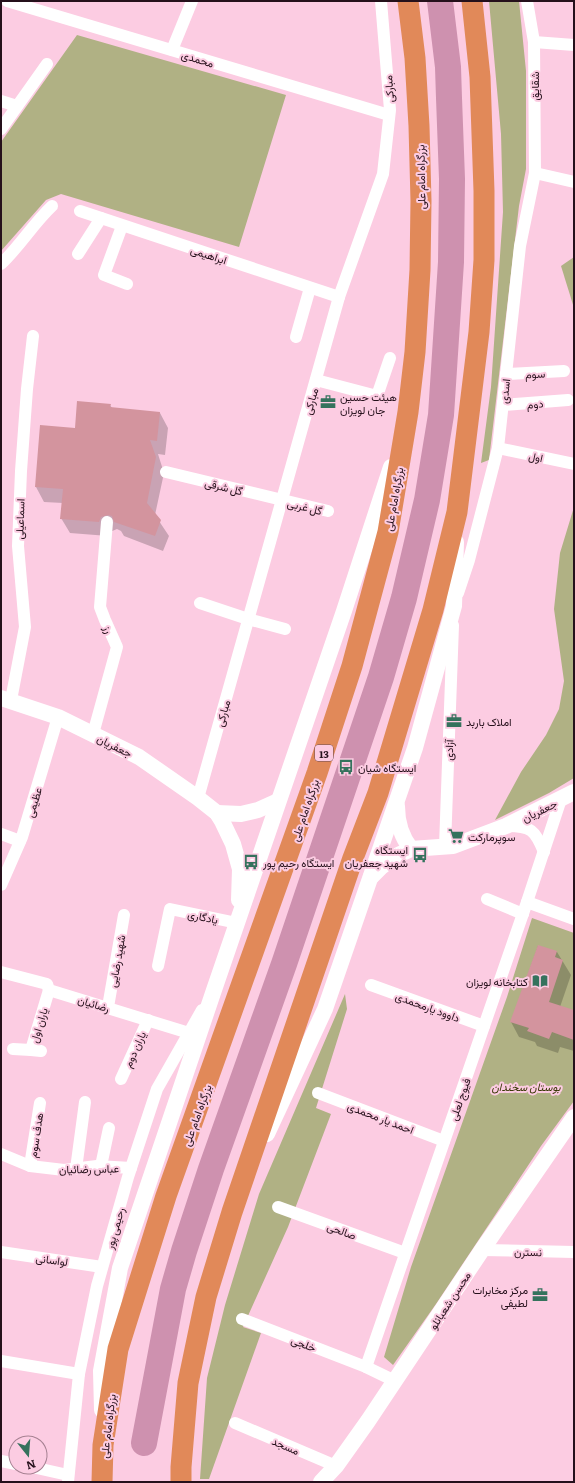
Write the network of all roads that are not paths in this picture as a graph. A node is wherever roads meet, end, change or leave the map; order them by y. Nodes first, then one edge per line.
1 (192, 1) edge
2 (381, 1) edge
3 (408, 1) edge
4 (472, 1) edge
5 (527, 1) edge
6 (14, 2) edge
7 (534, 42) junction
8 (574, 45) edge
9 (172, 50) junction
10 (47, 64) dead end
11 (1, 101) edge
12 (17, 106) junction
13 (389, 115) junction
14 (1, 129) edge
15 (535, 172) junction
16 (574, 182) edge
17 (52, 206) dead end
18 (80, 211) dead end
19 (101, 218) junction
20 (122, 226) junction
21 (78, 254) dead end
22 (1, 264) edge
23 (127, 284) dead end
24 (310, 288) junction
25 (339, 297) junction
26 (33, 336) dead end
27 (296, 337) dead end
28 (390, 358) dead end
29 (564, 371) dead end
30 (506, 374) junction
31 (316, 380) junction
32 (568, 400) dead end
33 (503, 405) junction
34 (408, 412) junction
35 (498, 448) junction
36 (574, 464) edge
37 (166, 472) dead end
38 (282, 500) junction
39 (328, 512) dead end
40 (457, 512) junction
41 (106, 522) dead end
42 (200, 603) dead end
43 (454, 606) junction
44 (248, 619) junction
45 (285, 629) dead end
46 (6, 699) edge
47 (58, 717) junction
48 (92, 734) junction
49 (568, 795) edge
50 (198, 798) junction
51 (278, 801) junction
52 (398, 801) junction
53 (216, 813) junction
54 (506, 826) junction
55 (1, 834) edge
56 (20, 841) junction
57 (445, 846) junction
58 (411, 849) junction
59 (544, 852) junction
60 (369, 879) junction
61 (1, 885) edge
62 (487, 899) dead end
63 (527, 902) junction
64 (523, 914) junction
65 (124, 915) dead end
66 (574, 919) edge
67 (237, 923) junction
68 (158, 966) dead end
69 (1, 972) edge
70 (371, 985) dead end
71 (49, 990) junction
72 (214, 990) junction
73 (108, 1007) junction
74 (148, 1020) junction
75 (484, 1026) junction
76 (189, 1032) junction
77 (13, 1049) dead end
78 (121, 1079) dead end
79 (318, 1093) dead end
80 (85, 1102) dead end
81 (40, 1103) dead end
82 (574, 1117) edge
83 (109, 1128) dead end
84 (444, 1141) junction
85 (1, 1154) edge
86 (30, 1166) junction
87 (101, 1166) junction
88 (131, 1168) junction
89 (76, 1169) junction
90 (278, 1207) dead end
91 (232, 1212) junction
92 (482, 1250) junction
93 (1, 1252) edge
94 (574, 1252) edge
95 (405, 1253) junction
96 (102, 1266) junction
97 (242, 1319) dead end
98 (1, 1361) edge
99 (366, 1367) junction
100 (79, 1374) junction
101 (395, 1382) junction
102 (235, 1423) dead end
103 (103, 1445) junction
104 (48, 1472) edge
105 (329, 1477) edge
106 (68, 1478) edge
107 (102, 1482) edge
108 (181, 1482) edge

1 - 9 street
2 - 13 street, مبارکی
3 - 34 highway, بزرگراه امام علی / 13
4 - 40 highway
5 - 7 street, شقایق
6 - 9 street, محمدی
7 - 8 street
7 - 15 street, شقایق
9 - 13 street, محمدی
10 - 12 street
11 - 12 street
12 - 14 street
13 - 25 street, مبارکی
15 - 16 street
15 - 30 street, اسدی
17 - 22 street
18 - 19 street, ابراهیمی
19 - 20 street, ابراهیمی
19 - 21 street
20 - 23 street
20 - 24 street, ابراهیمی
24 - 25 street, ابراهیمی
24 - 27 street
25 - 31 street, مبارکی
26 - 46 street, اسماعیلی
28 - 31 street
29 - 30 street, سوم
30 - 33 street, اسدی
31 - 38 street, مبارکی
32 - 33 street, دوم
33 - 35 street, اسدی
34 - 51 main road
34 - 103 highway, بزرگراه امام علی / 13
35 - 36 street, اول
35 - 43 street, اسدی
37 - 38 street, گل شرقی
38 - 39 street, گل غربی
38 - 44 street, مبارکی
40 - 43 main road
40 - 91 highway
41 - 48 street, رز
42 - 44 street
43 - 52 main road
43 - 57 street, آزادی
44 - 45 street
44 - 50 street, مبارکی
46 - 47 main road, جعفریان
47 - 48 main road, جعفریان
47 - 56 street, عظیمی
48 - 50 main road, جعفریان
49 - 54 main road, جعفریان
49 - 59 street, فیوج لعلی
50 - 53 main road, جعفریان
51 - 53 main road
51 - 67 main road
52 - 58 main road
52 - 60 main road
53 - 67 main road, جعفریان
54 - 57 main road, جعفریان
54 - 59 street
55 - 56 street
56 - 61 street, عظیمی
57 - 58 main road, جعفریان
58 - 60 main road, جعفریان
59 - 63 street, فیوج لعلی
60 - 91 main road
62 - 64 street
63 - 64 street, فیوج لعلی
63 - 66 street
64 - 75 street, فیوج لعلی
65 - 73 street, شهید رضایی
67 - 68 street, یادگاری
67 - 72 main road
69 - 71 street, رضائیان
70 - 75 street, داوود یارمحمدی
71 - 73 street, رضائیان
71 - 77 street, یاران اول
72 - 76 street, رحیمی پور
72 - 103 main road
73 - 74 street, رضائیان
74 - 76 street, رضائیان
74 - 78 street, یاران دوم
75 - 84 street, فیوج لعلی
76 - 88 street, رحیمی پور
79 - 84 street, احمد یار محمدی
80 - 89 street
81 - 86 street, هدف سوم
82 - 92 main road, محسن شعبانلو
83 - 87 street
84 - 95 street, فیوج لعلی
85 - 86 street, عباس رضائیان
86 - 89 street, عباس رضائیان
87 - 88 street, عباس رضائیان
87 - 89 street, عباس رضائیان
88 - 96 street, رحیمی پور
90 - 95 street, صالحی
91 - 108 highway
92 - 94 street, نسترن
92 - 101 main road, محسن شعبانلو
93 - 96 street, لواسانی
95 - 99 street, فیوج لعلی
96 - 100 street, رحیمی پور
97 - 99 street, خلجی
98 - 100 street
99 - 101 street
100 - 106 street, رحیمی پور
101 - 105 main road, محسن شعبانلو
102 - 105 street, مسجد
103 - 107 highway, بزرگراه امام علی / 13
104 - 106 street

